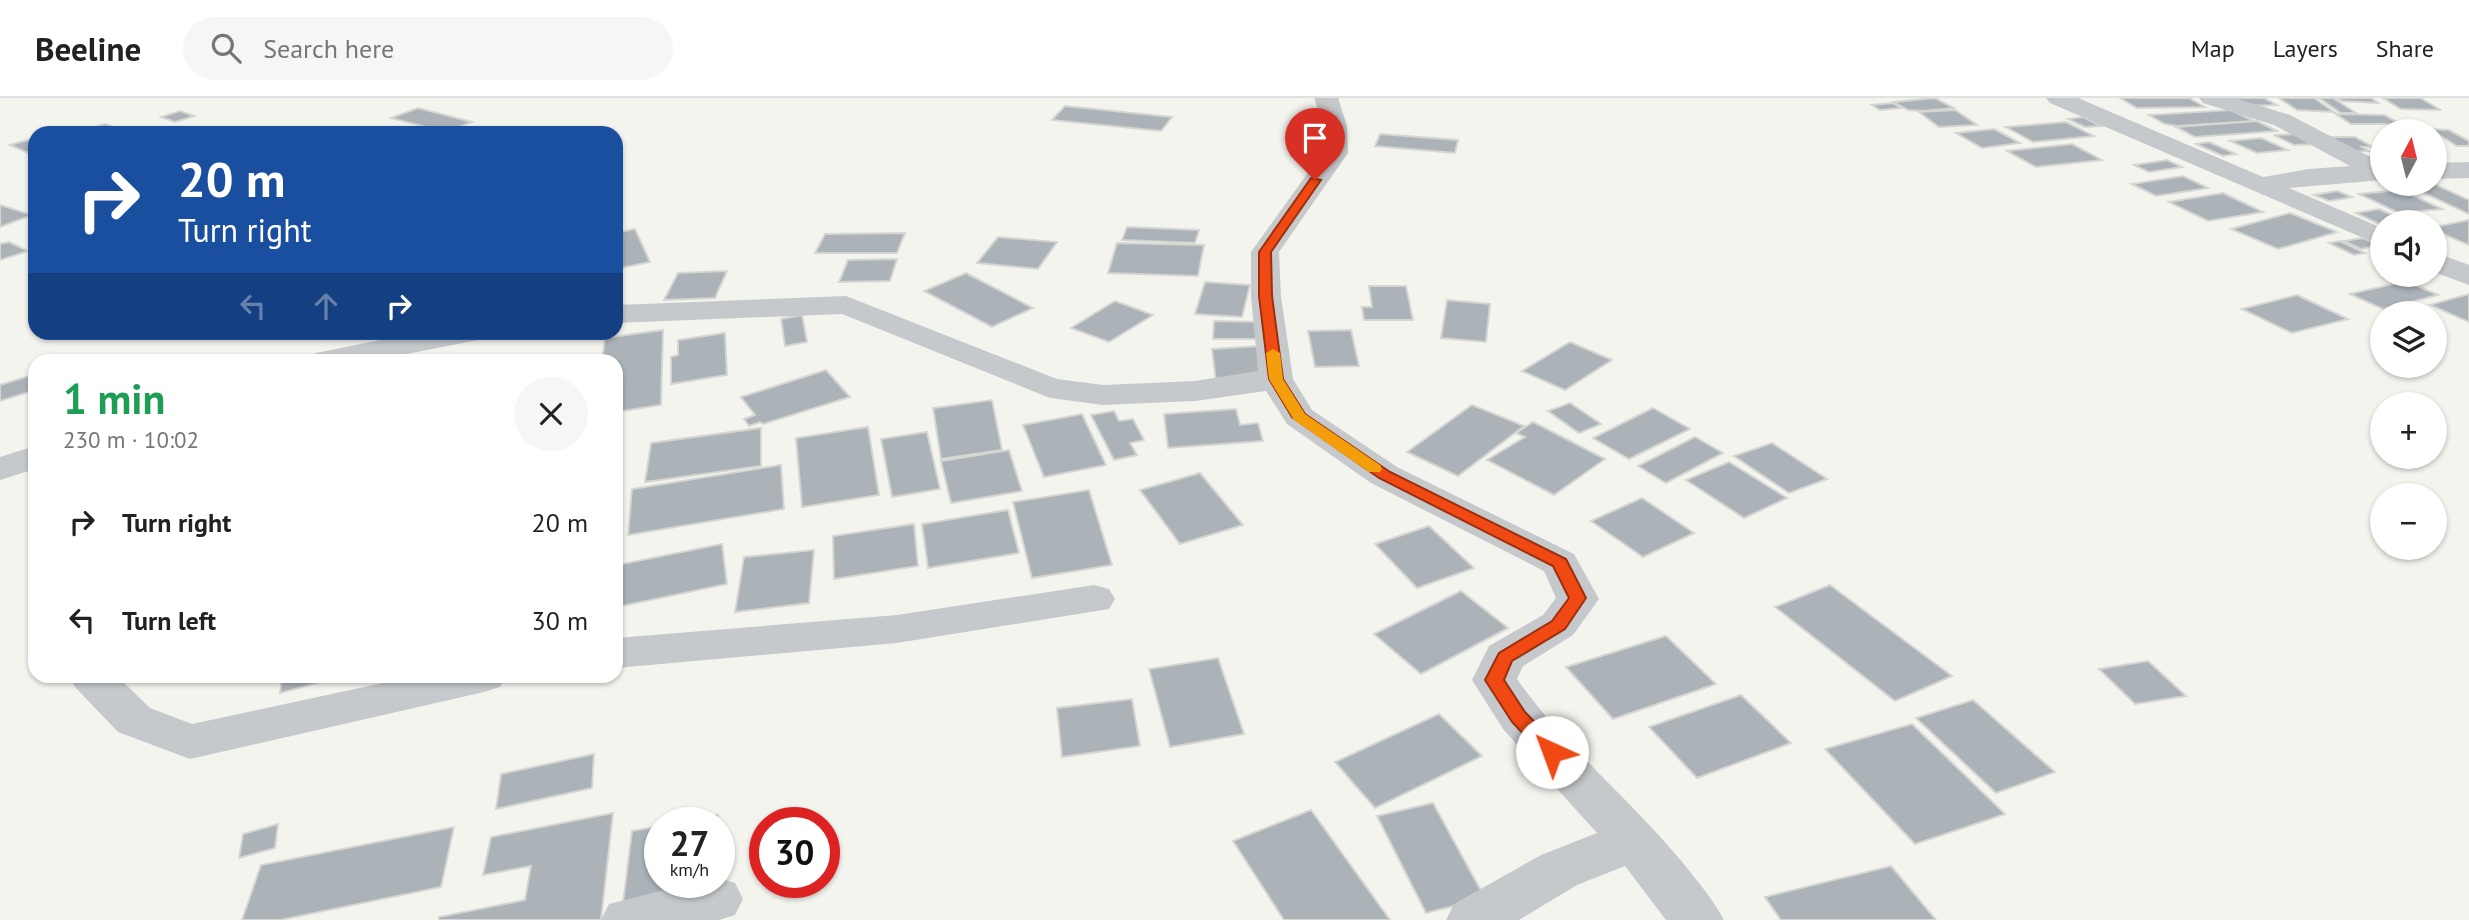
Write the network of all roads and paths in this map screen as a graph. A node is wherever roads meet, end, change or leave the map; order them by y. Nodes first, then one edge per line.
1 (1326, 98) edge
2 (2058, 98) edge
3 (2211, 98) edge
4 (2370, 166) edge
5 (2447, 170) edge
6 (2469, 170) edge
7 (2370, 173) edge
8 (2261, 185) junction
9 (2370, 233) edge
10 (2447, 267) edge
11 (2469, 276) edge
12 (623, 314) edge
13 (431, 340) edge
14 (359, 354) edge
15 (1276, 379) junction
16 (28, 459) edge
17 (0, 469) edge
18 (1094, 599) dead end
19 (623, 652) edge
20 (98, 683) edge
21 (453, 683) edge
22 (1634, 840) junction
23 (716, 899) dead end
24 (628, 920) edge
25 (1473, 920) edge
26 (1697, 920) edge

1 - 15 street
2 - 8 street
3 - 4 street
5 - 6 street
7 - 8 street
8 - 9 street
10 - 11 street
12 - 15 street
13 - 14 street
15 - 22 street
16 - 17 street
18 - 19 street
20 - 21 street
22 - 25 street
22 - 26 street
23 - 24 street

